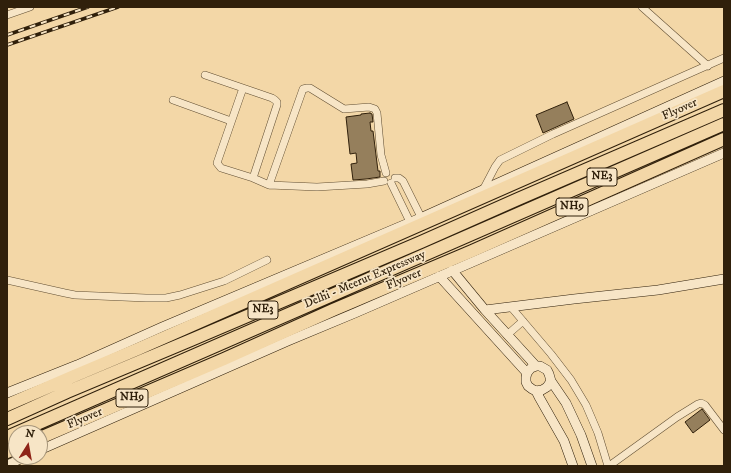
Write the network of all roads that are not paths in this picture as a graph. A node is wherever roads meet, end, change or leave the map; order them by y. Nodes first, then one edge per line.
1 (30, 7) edge
2 (642, 7) edge
3 (16, 9) edge
4 (7, 14) edge
5 (724, 58) edge
6 (708, 66) junction
7 (206, 75) dead end
8 (724, 81) edge
9 (243, 88) junction
10 (724, 91) edge
11 (173, 100) dead end
12 (724, 110) edge
13 (231, 121) junction
14 (724, 124) edge
15 (724, 139) edge
16 (724, 153) edge
17 (253, 178) junction
18 (390, 181) junction
19 (269, 185) junction
20 (484, 188) junction
21 (421, 217) junction
22 (410, 222) junction
23 (391, 234) junction
24 (267, 260) dead end
25 (296, 270) junction
26 (452, 270) junction
27 (439, 276) junction
28 (724, 279) edge
29 (7, 280) edge
30 (292, 281) junction
31 (511, 307) junction
32 (353, 308) junction
33 (485, 310) junction
34 (522, 321) junction
35 (507, 335) junction
36 (536, 366) junction
37 (527, 372) junction
38 (551, 381) junction
39 (536, 391) junction
40 (7, 393) edge
41 (7, 405) edge
42 (7, 419) edge
43 (724, 430) edge
44 (48, 435) edge
45 (7, 437) edge
46 (48, 446) edge
47 (573, 466) edge
48 (592, 466) edge
49 (608, 466) edge

1 - 3 street
2 - 6 street
3 - 4 street
5 - 6 street
6 - 20 street
7 - 9 street
8 - 20 street
9 - 13 street
9 - 17 street
10 - 23 highway, Flyover
11 - 13 street
12 - 42 highway, Delhi - Meerut Expressway / NE3
13 - 17 street
14 - 45 highway, Delhi - Meerut Expressway / NE3
15 - 32 highway, Flyover / NH9
16 - 26 street
17 - 19 street
18 - 19 street
18 - 19 street
18 - 21 street
18 - 22 street
20 - 21 street
21 - 22 street
22 - 23 street
23 - 25 street
23 - 30 highway, Flyover
24 - 29 street
25 - 30 highway
25 - 40 street
26 - 27 street
26 - 33 street
27 - 32 street
27 - 37 street
28 - 31 street
30 - 41 highway
31 - 33 street
31 - 34 street
32 - 44 highway, Flyover / NH9
32 - 46 street
33 - 35 street
34 - 35 street
34 - 49 street
35 - 36 street
36 - 37 street
36 - 38 street
37 - 39 street
38 - 39 street
38 - 48 street
39 - 47 street
43 - 49 street

